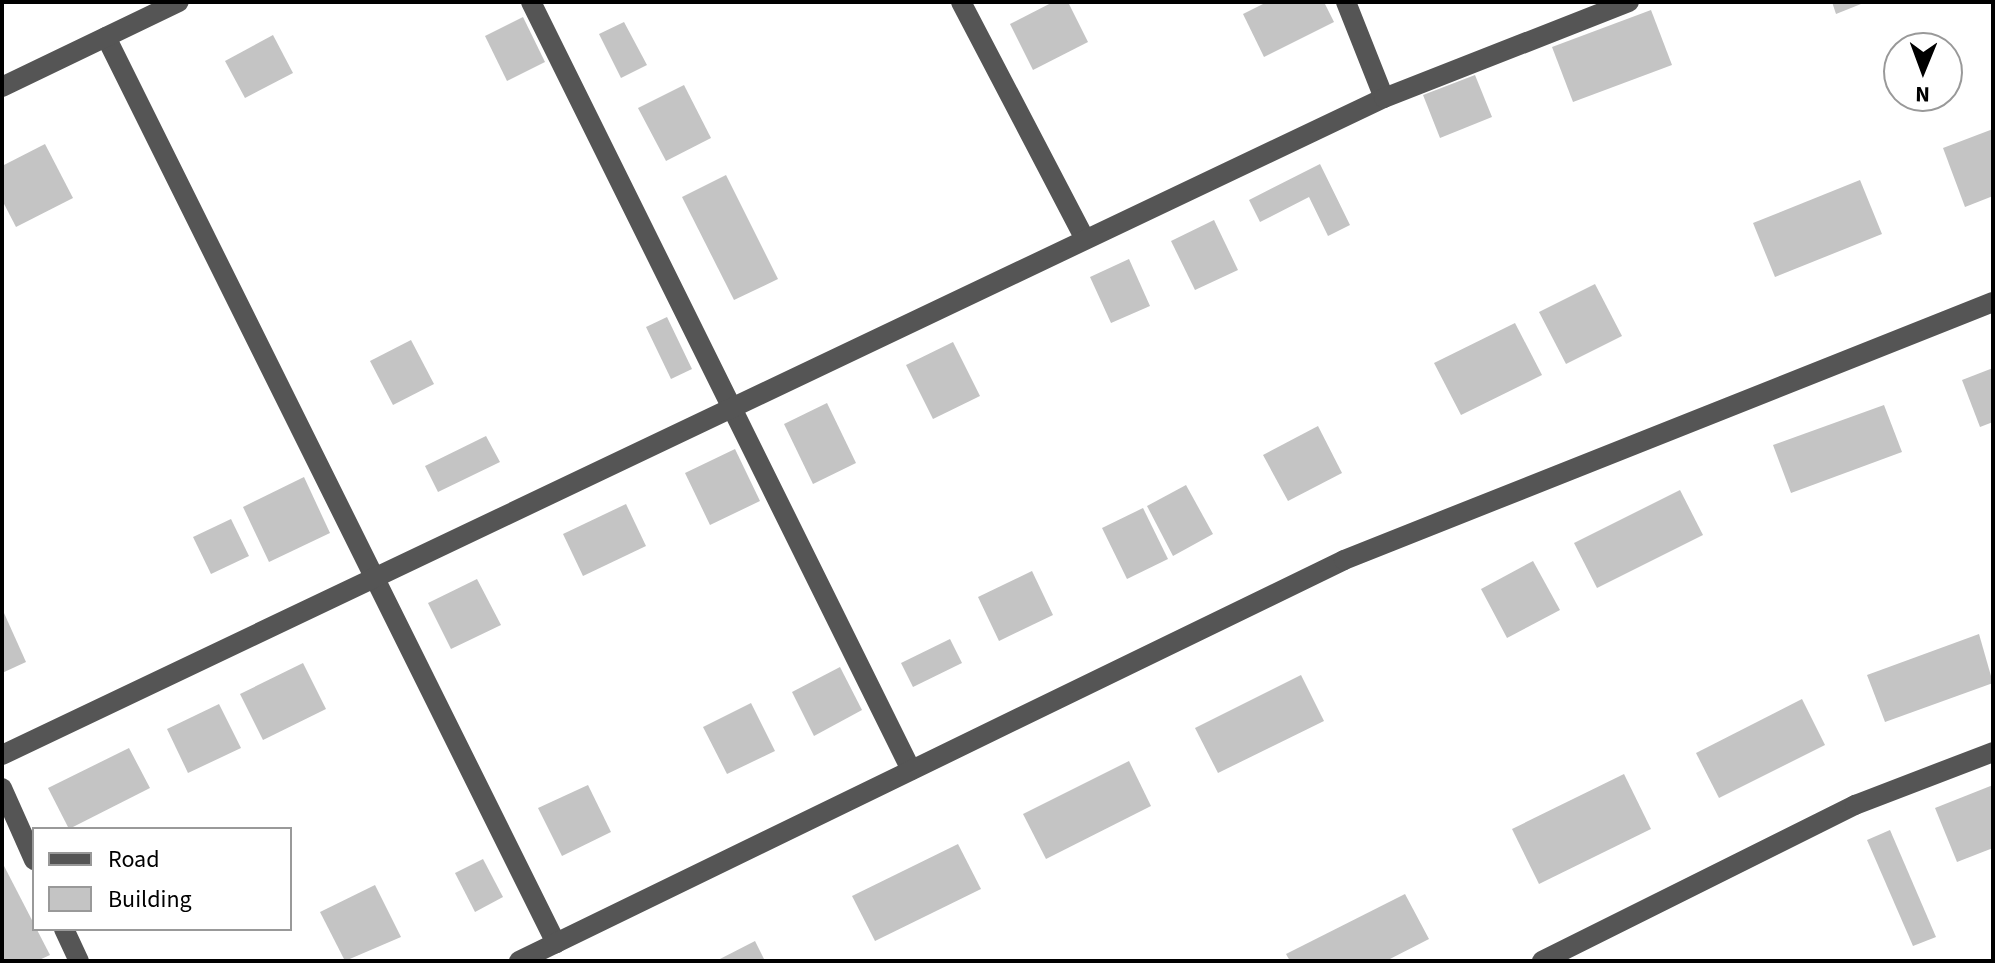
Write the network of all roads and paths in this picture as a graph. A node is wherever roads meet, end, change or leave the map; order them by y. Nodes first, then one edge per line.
1 (179, 2) edge
2 (531, 2) edge
3 (961, 2) edge
4 (1346, 2) edge
5 (1629, 2) edge
6 (106, 37) junction
7 (2, 87) edge
8 (1384, 98) junction
9 (1085, 239) junction
10 (1993, 302) edge
11 (731, 406) junction
12 (374, 577) junction
13 (1993, 752) edge
14 (2, 755) edge
15 (911, 770) junction
16 (2, 788) edge
17 (32, 856) edge
18 (65, 931) edge
19 (556, 943) junction
20 (79, 961) edge
21 (519, 961) edge
22 (1542, 961) edge

1 - 6 street
2 - 11 street
3 - 9 street
4 - 8 street
5 - 8 street
6 - 7 street
6 - 12 street
8 - 9 street
9 - 11 street
10 - 15 street
11 - 12 street
11 - 15 street
12 - 14 street
12 - 19 street
13 - 22 street
15 - 19 street
16 - 17 street
18 - 20 street
19 - 21 street

